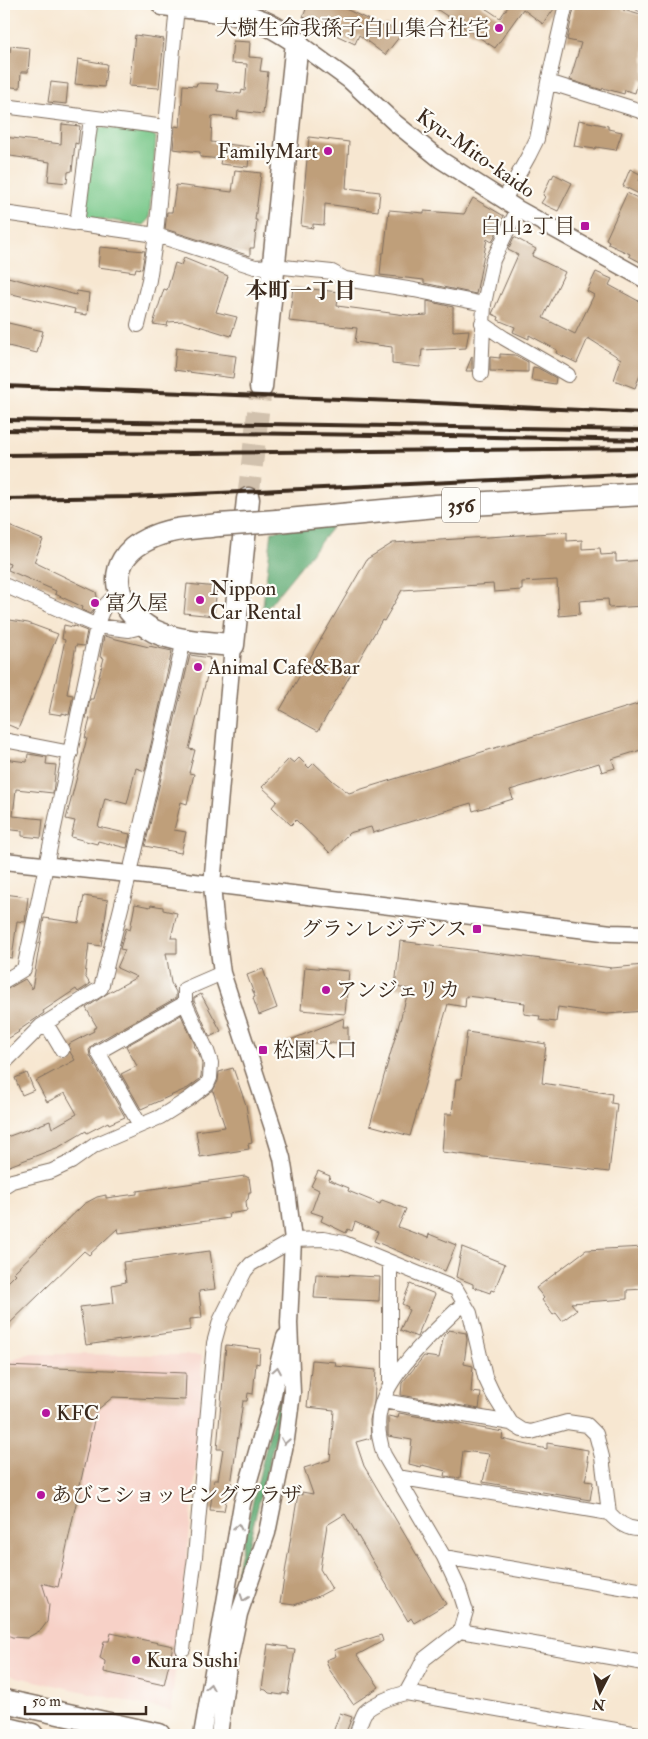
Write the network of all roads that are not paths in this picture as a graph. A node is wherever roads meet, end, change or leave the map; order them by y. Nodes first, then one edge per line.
1 (566, 4) edge
2 (641, 4) edge
3 (170, 5) edge
4 (644, 5) edge
5 (297, 42) junction
6 (548, 82) junction
7 (4, 106) edge
8 (644, 112) edge
9 (91, 118) junction
10 (165, 127) junction
11 (504, 200) junction
12 (518, 210) junction
13 (4, 213) edge
14 (77, 224) junction
15 (156, 235) junction
16 (274, 266) junction
17 (644, 279) edge
18 (484, 304) junction
19 (482, 323) junction
20 (138, 325) dead end
21 (481, 374) dead end
22 (568, 375) dead end
23 (261, 387) tunnel mouth
24 (644, 494) edge
25 (248, 499) tunnel mouth
26 (4, 585) edge
27 (119, 595) junction
28 (97, 626) junction
29 (145, 626) junction
30 (184, 640) junction
31 (233, 645) junction
32 (4, 740) edge
33 (70, 754) junction
34 (4, 861) edge
35 (45, 866) junction
36 (129, 874) junction
37 (212, 885) junction
38 (644, 934) edge
39 (222, 973) junction
40 (4, 981) edge
41 (185, 1003) junction
42 (42, 1026) junction
43 (62, 1050) dead end
44 (4, 1063) edge
45 (140, 1125) junction
46 (4, 1186) edge
47 (293, 1240) junction
48 (390, 1262) junction
49 (464, 1303) junction
50 (289, 1323) junction
51 (390, 1385) junction
52 (383, 1401) junction
53 (511, 1423) junction
54 (397, 1477) junction
55 (609, 1513) junction
56 (644, 1528) edge
57 (444, 1557) junction
58 (644, 1591) edge
59 (460, 1631) junction
60 (183, 1649) dead end
61 (644, 1664) edge
62 (406, 1693) junction
63 (4, 1700) edge
64 (4, 1728) edge
65 (32, 1735) edge
66 (159, 1735) edge
67 (202, 1735) edge
68 (219, 1735) edge
69 (356, 1735) edge
70 (644, 1735) edge

1 - 6 street
2 - 4 street
3 - 5 highway
3 - 10 street
5 - 11 street, Kyu-Mito-kaido
5 - 16 highway
6 - 8 street
6 - 11 street
7 - 9 street
9 - 10 street
9 - 14 street
10 - 15 street
11 - 12 street, Kyu-Mito-kaido
12 - 17 street, Kyu-Mito-kaido
12 - 18 street
13 - 14 street
14 - 15 street
15 - 16 street
15 - 20 street
16 - 18 street
16 - 23 highway
18 - 19 street
19 - 21 street
19 - 22 street
24 - 27 highway, 356, bridge
25 - 31 highway
26 - 28 street
27 - 28 street
27 - 29 highway
28 - 29 street
28 - 33 street
29 - 30 highway
30 - 31 highway
30 - 36 street
31 - 37 street
32 - 33 street
33 - 35 street
34 - 35 street
35 - 36 street
35 - 40 street
36 - 37 street
36 - 42 street
37 - 38 street
37 - 39 street
39 - 41 street
39 - 47 street
41 - 45 street
41 - 45 street
42 - 43 street
42 - 44 street
45 - 46 street
47 - 48 street
47 - 50 street
47 - 60 street
48 - 49 street
48 - 51 street
49 - 51 street
49 - 53 street
67 -> 50 street
50 -> 68 street
51 - 52 street
52 - 53 street
52 - 54 street
53 - 55 street
54 - 55 street
54 - 57 street
55 - 56 street
57 - 58 street
57 - 59 street
59 - 61 street
59 - 62 street
62 - 69 street
62 - 70 street
63 - 66 highway
64 - 65 highway

